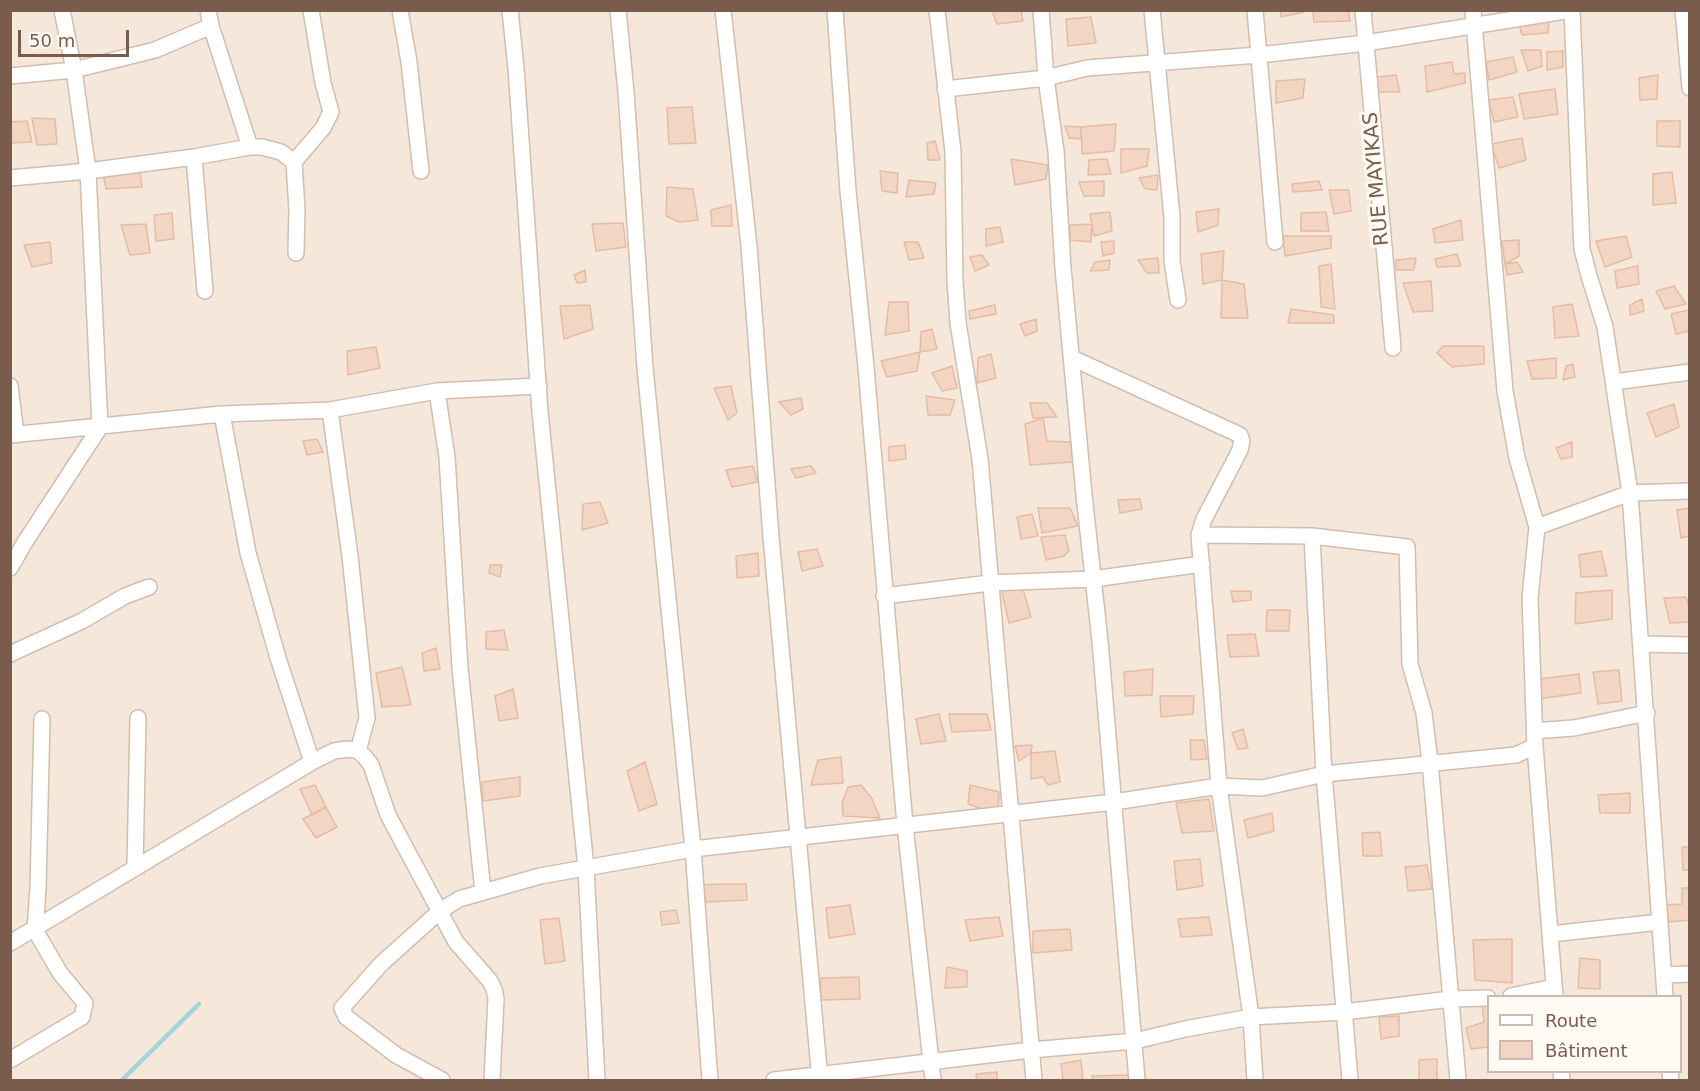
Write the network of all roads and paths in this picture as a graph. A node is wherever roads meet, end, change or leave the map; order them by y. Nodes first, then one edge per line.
1 (62, 10) edge
2 (208, 10) edge
3 (311, 10) edge
4 (400, 10) edge
5 (510, 10) edge
6 (618, 10) edge
7 (723, 10) edge
8 (835, 10) edge
9 (937, 10) edge
10 (1041, 10) edge
11 (1152, 10) edge
12 (1255, 10) edge
13 (1363, 10) edge
14 (1473, 10) edge
15 (1572, 10) edge
16 (1683, 10) edge
17 (211, 26) junction
18 (1474, 27) junction
19 (1366, 43) junction
20 (1259, 56) junction
21 (1156, 64) junction
22 (74, 70) junction
23 (10, 76) edge
24 (1046, 78) junction
25 (1689, 88) edge
26 (945, 89) junction
27 (250, 147) junction
28 (194, 157) junction
29 (294, 162) junction
30 (88, 171) junction
31 (421, 171) dead end
32 (10, 178) edge
33 (1275, 242) dead end
34 (296, 253) dead end
35 (206, 291) dead end
36 (1178, 300) dead end
37 (1392, 348) dead end
38 (1072, 358) junction
39 (1689, 372) edge
40 (1614, 382) junction
41 (10, 386) edge
42 (538, 386) junction
43 (437, 391) junction
44 (330, 410) junction
45 (222, 414) junction
46 (100, 427) junction
47 (13, 434) edge
48 (1689, 491) edge
49 (1630, 493) junction
50 (1537, 527) junction
51 (1199, 536) junction
52 (1312, 536) junction
53 (1202, 564) junction
54 (10, 568) edge
55 (1093, 579) junction
56 (990, 583) junction
57 (149, 587) dead end
58 (884, 596) junction
59 (1642, 644) junction
60 (1689, 645) edge
61 (10, 654) edge
62 (1647, 713) junction
63 (138, 718) dead end
64 (42, 719) dead end
65 (1535, 738) junction
66 (358, 751) junction
67 (312, 762) junction
68 (1430, 762) junction
69 (1324, 774) junction
70 (1219, 786) junction
71 (1114, 802) junction
72 (1010, 813) junction
73 (905, 825) junction
74 (799, 837) junction
75 (693, 849) junction
76 (135, 867) junction
77 (586, 868) junction
78 (483, 892) junction
79 (440, 911) junction
80 (1660, 922) junction
81 (35, 930) junction
82 (1551, 934) junction
83 (10, 943) edge
84 (1689, 974) edge
85 (1664, 975) junction
86 (1555, 992) edge
87 (1522, 995) edge
88 (1665, 995) edge
89 (1487, 998) edge
90 (1451, 999) junction
91 (1344, 1012) junction
92 (1251, 1017) junction
93 (1135, 1041) junction
94 (1031, 1050) junction
95 (10, 1060) edge
96 (933, 1062) junction
97 (820, 1078) edge
98 (442, 1080) edge
99 (492, 1080) edge
100 (597, 1080) edge
101 (710, 1080) edge
102 (774, 1080) edge
103 (933, 1080) edge
104 (1034, 1080) edge
105 (1137, 1080) edge
106 (1255, 1080) edge
107 (1350, 1080) edge
108 (1458, 1080) edge

1 - 22 street
2 - 17 street
3 - 29 street
4 - 31 street
5 - 42 street
6 - 75 street
7 - 74 street
8 - 58 street
9 - 26 street
10 - 24 street
11 - 21 street
12 - 20 street
13 - 19 street, RUE MAYIKAS
14 - 18 street
15 - 18 street
15 - 40 street
16 - 25 street
17 - 22 street
17 - 27 street
18 - 19 street
18 - 50 street
19 - 20 street
19 - 37 street, RUE MAYIKAS
20 - 21 street
20 - 33 street
21 - 24 street
21 - 36 street
22 - 23 street
22 - 30 street
24 - 26 street
24 - 38 street
26 - 56 street
27 - 28 street
27 - 29 street
28 - 30 street
28 - 35 street
29 - 34 street
30 - 32 street
30 - 46 street
38 - 51 street
38 - 55 street
39 - 40 street
40 - 49 street
41 - 47 street
42 - 43 street
42 - 77 street
43 - 44 street
43 - 78 street
44 - 45 street
44 - 66 street
45 - 46 street
45 - 67 street
46 - 47 street
46 - 54 street
48 - 49 street
49 - 50 street
49 - 59 street
50 - 65 street
51 - 52 street
51 - 53 street
52 - 68 street
52 - 69 street
53 - 55 street
53 - 70 street
55 - 56 street
55 - 71 street
56 - 58 street
56 - 72 street
57 - 61 street
58 - 73 street
59 - 60 street
59 - 62 street
62 - 65 street
62 - 80 street
63 - 76 street
64 - 81 street
65 - 68 street
65 - 82 street
66 - 67 street
66 - 79 street
67 - 76 street
68 - 69 street
68 - 90 street
69 - 70 street
69 - 91 street
70 - 71 street
70 - 92 street
71 - 72 street
71 - 93 street
72 - 73 street
72 - 94 street
73 - 74 street
73 - 96 street
74 - 75 street
74 - 97 street
75 - 77 street
75 - 101 street
76 - 81 street
77 - 78 street
77 - 100 street
78 - 79 street
79 - 98 street
79 - 99 street
80 - 82 street
80 - 85 street
81 - 83 street
81 - 95 street
82 - 86 street
84 - 85 street
85 - 88 street
86 - 87 street
89 - 90 street
90 - 91 street
90 - 108 street
91 - 92 street
91 - 107 street
92 - 93 street
92 - 106 street
93 - 94 street
93 - 105 street
94 - 96 street
94 - 104 street
96 - 97 street
96 - 103 street
97 - 102 street

